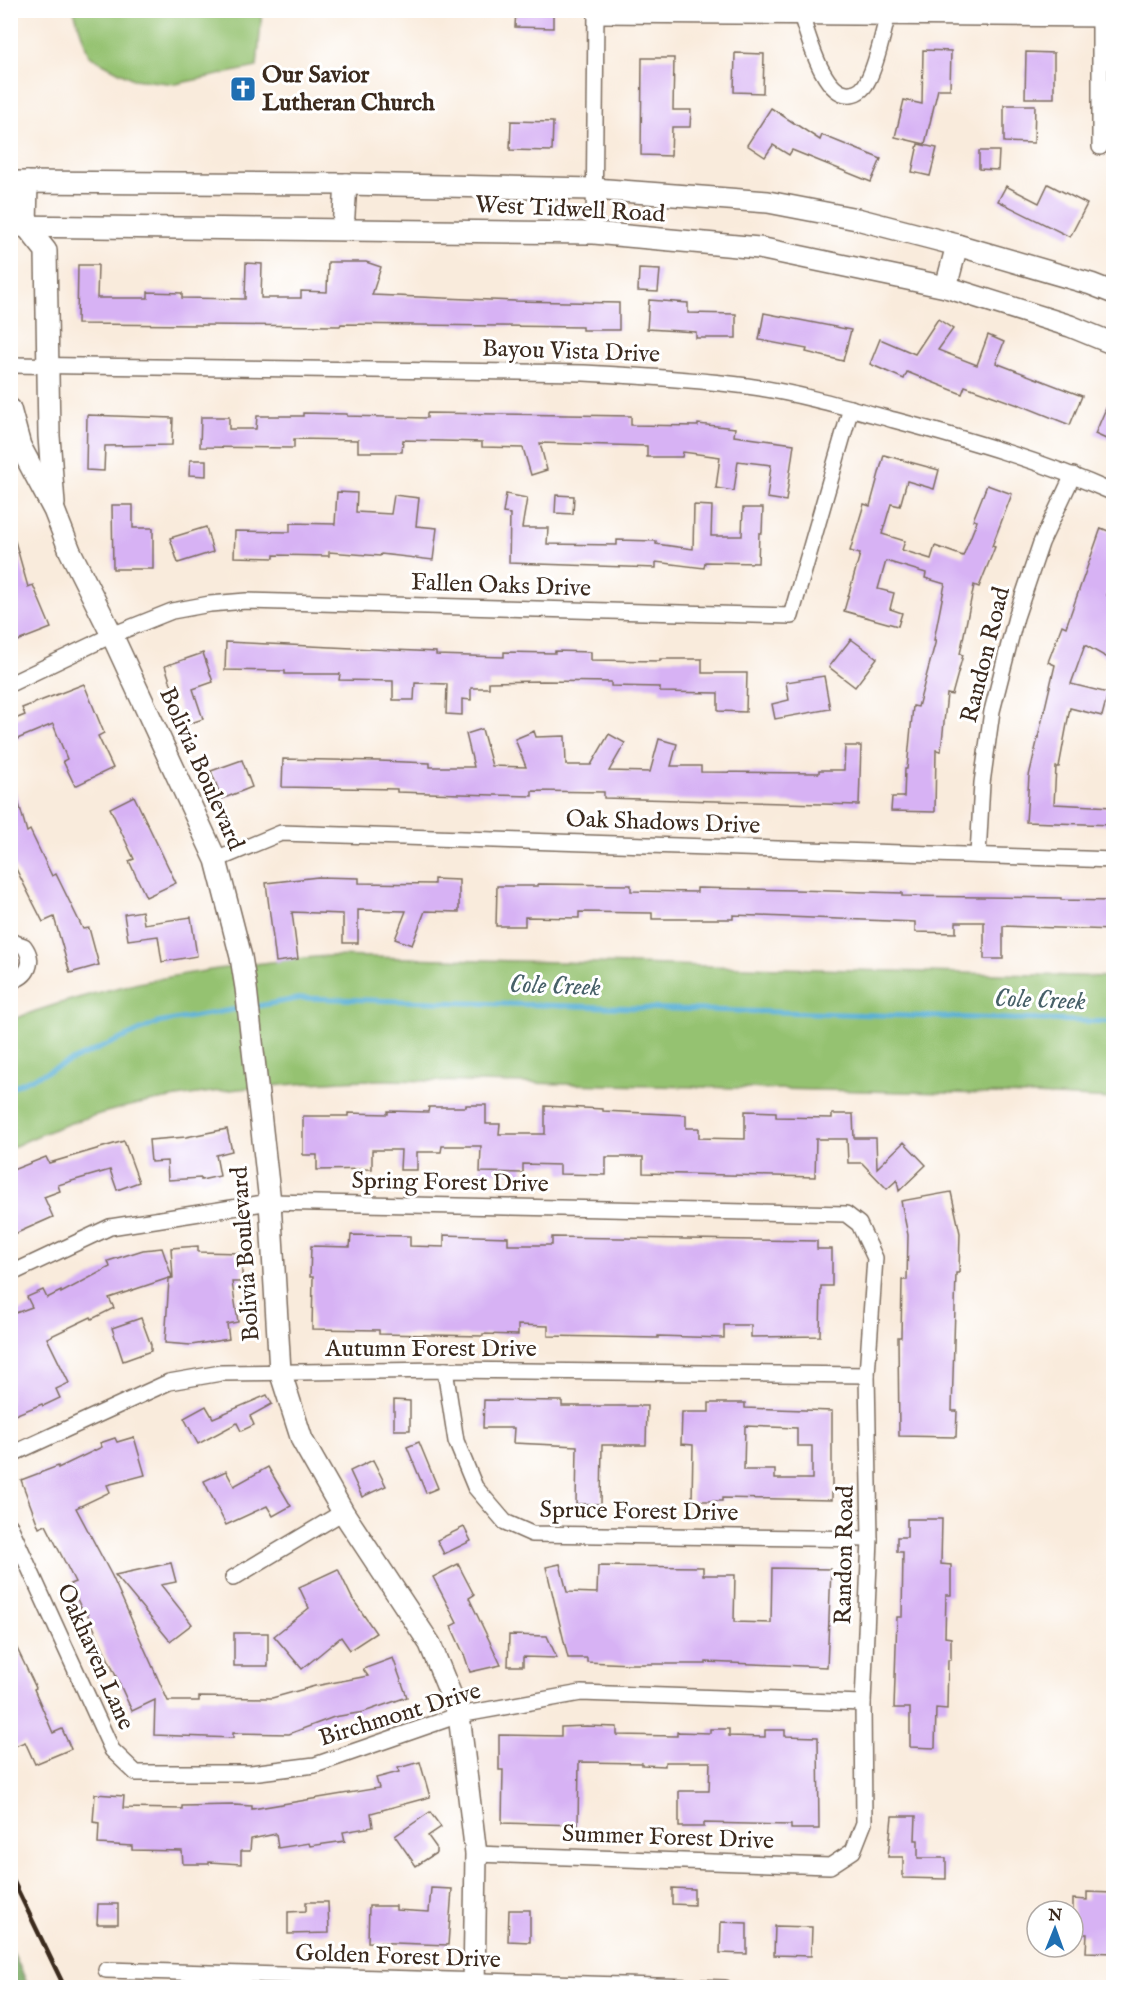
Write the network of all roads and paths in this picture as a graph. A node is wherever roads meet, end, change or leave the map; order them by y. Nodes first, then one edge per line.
1 (596, 13) edge
2 (802, 18) junction
3 (887, 18) junction
4 (1106, 19) edge
5 (1100, 147) dead end
6 (19, 182) edge
7 (346, 184) junction
8 (594, 189) junction
9 (18, 226) edge
10 (343, 229) junction
11 (594, 233) junction
12 (10, 243) edge
13 (957, 245) junction
14 (946, 287) junction
15 (1113, 294) edge
16 (1113, 344) edge
17 (10, 365) edge
18 (47, 366) junction
19 (851, 408) junction
20 (10, 409) edge
21 (1073, 475) junction
22 (1113, 493) edge
23 (54, 510) junction
24 (112, 635) junction
25 (10, 684) edge
26 (978, 855) junction
27 (216, 860) junction
28 (1113, 860) edge
29 (10, 941) edge
30 (10, 981) edge
31 (270, 1202) junction
32 (875, 1258) joint
33 (10, 1274) edge
34 (445, 1370) junction
35 (280, 1371) junction
36 (867, 1375) junction
37 (10, 1455) edge
38 (343, 1512) junction
39 (10, 1526) edge
40 (870, 1539) junction
41 (233, 1578) dead end
42 (864, 1703) junction
43 (459, 1715) junction
44 (165, 1772) joint
45 (853, 1851) joint
46 (476, 1854) junction
47 (106, 1970) dead end
48 (475, 1985) edge
49 (725, 1988) edge

1 - 2 street
1 - 8 street
2 - 3 street
2 - 3 street
3 - 4 street
4 - 5 street
6 - 7 main road, West Tidwell Road
6 - 9 main road
7 - 8 main road, West Tidwell Road
7 - 10 main road
8 - 11 street
8 - 13 main road, West Tidwell Road
9 - 10 main road, West Tidwell Road
9 - 12 main road
9 - 18 main road, Bolivia Boulevard
10 - 11 main road, West Tidwell Road
11 - 14 main road, West Tidwell Road
13 - 14 main road
13 - 15 main road, West Tidwell Road
14 - 16 main road, West Tidwell Road
17 - 18 street, Bayou Vista Drive
18 - 19 street, Bayou Vista Drive
18 - 23 main road, Bolivia Boulevard
19 - 21 street, Bayou Vista Drive
19 - 24 street, Fallen Oaks Drive
20 - 23 main road, Bolivia Boulevard
21 - 22 street, Bayou Vista Drive
21 - 26 street, Randon Road
23 - 24 main road, Bolivia Boulevard
24 - 25 street, Fallen Oaks Drive
24 - 27 main road, Bolivia Boulevard
26 - 27 street, Oak Shadows Drive
26 - 28 street, Oak Shadows Drive
27 - 31 main road, Bolivia Boulevard
29 - 30 street
31 - 32 street, Spring Forest Drive
31 - 33 street, Spring Forest Drive
31 - 35 main road, Bolivia Boulevard
32 - 36 street, Randon Road
34 - 35 street, Autumn Forest Drive
34 - 36 street, Autumn Forest Drive
34 - 40 street, Spruce Forest Drive
35 - 37 street, Autumn Forest Drive
35 - 38 main road, Bolivia Boulevard
36 - 40 street, Randon Road
38 - 41 street
38 - 43 main road, Bolivia Boulevard
39 - 44 street, Oakhaven Lane
40 - 42 street, Randon Road
42 - 43 street, Birchmont Drive
42 - 45 street, Randon Road
43 - 44 street, Birchmont Drive
43 - 46 main road, Bolivia Boulevard
45 - 46 street, Summer Forest Drive
46 - 48 main road, Bolivia Boulevard
47 - 48 street, Golden Forest Drive
48 - 49 street, Golden Forest Drive

